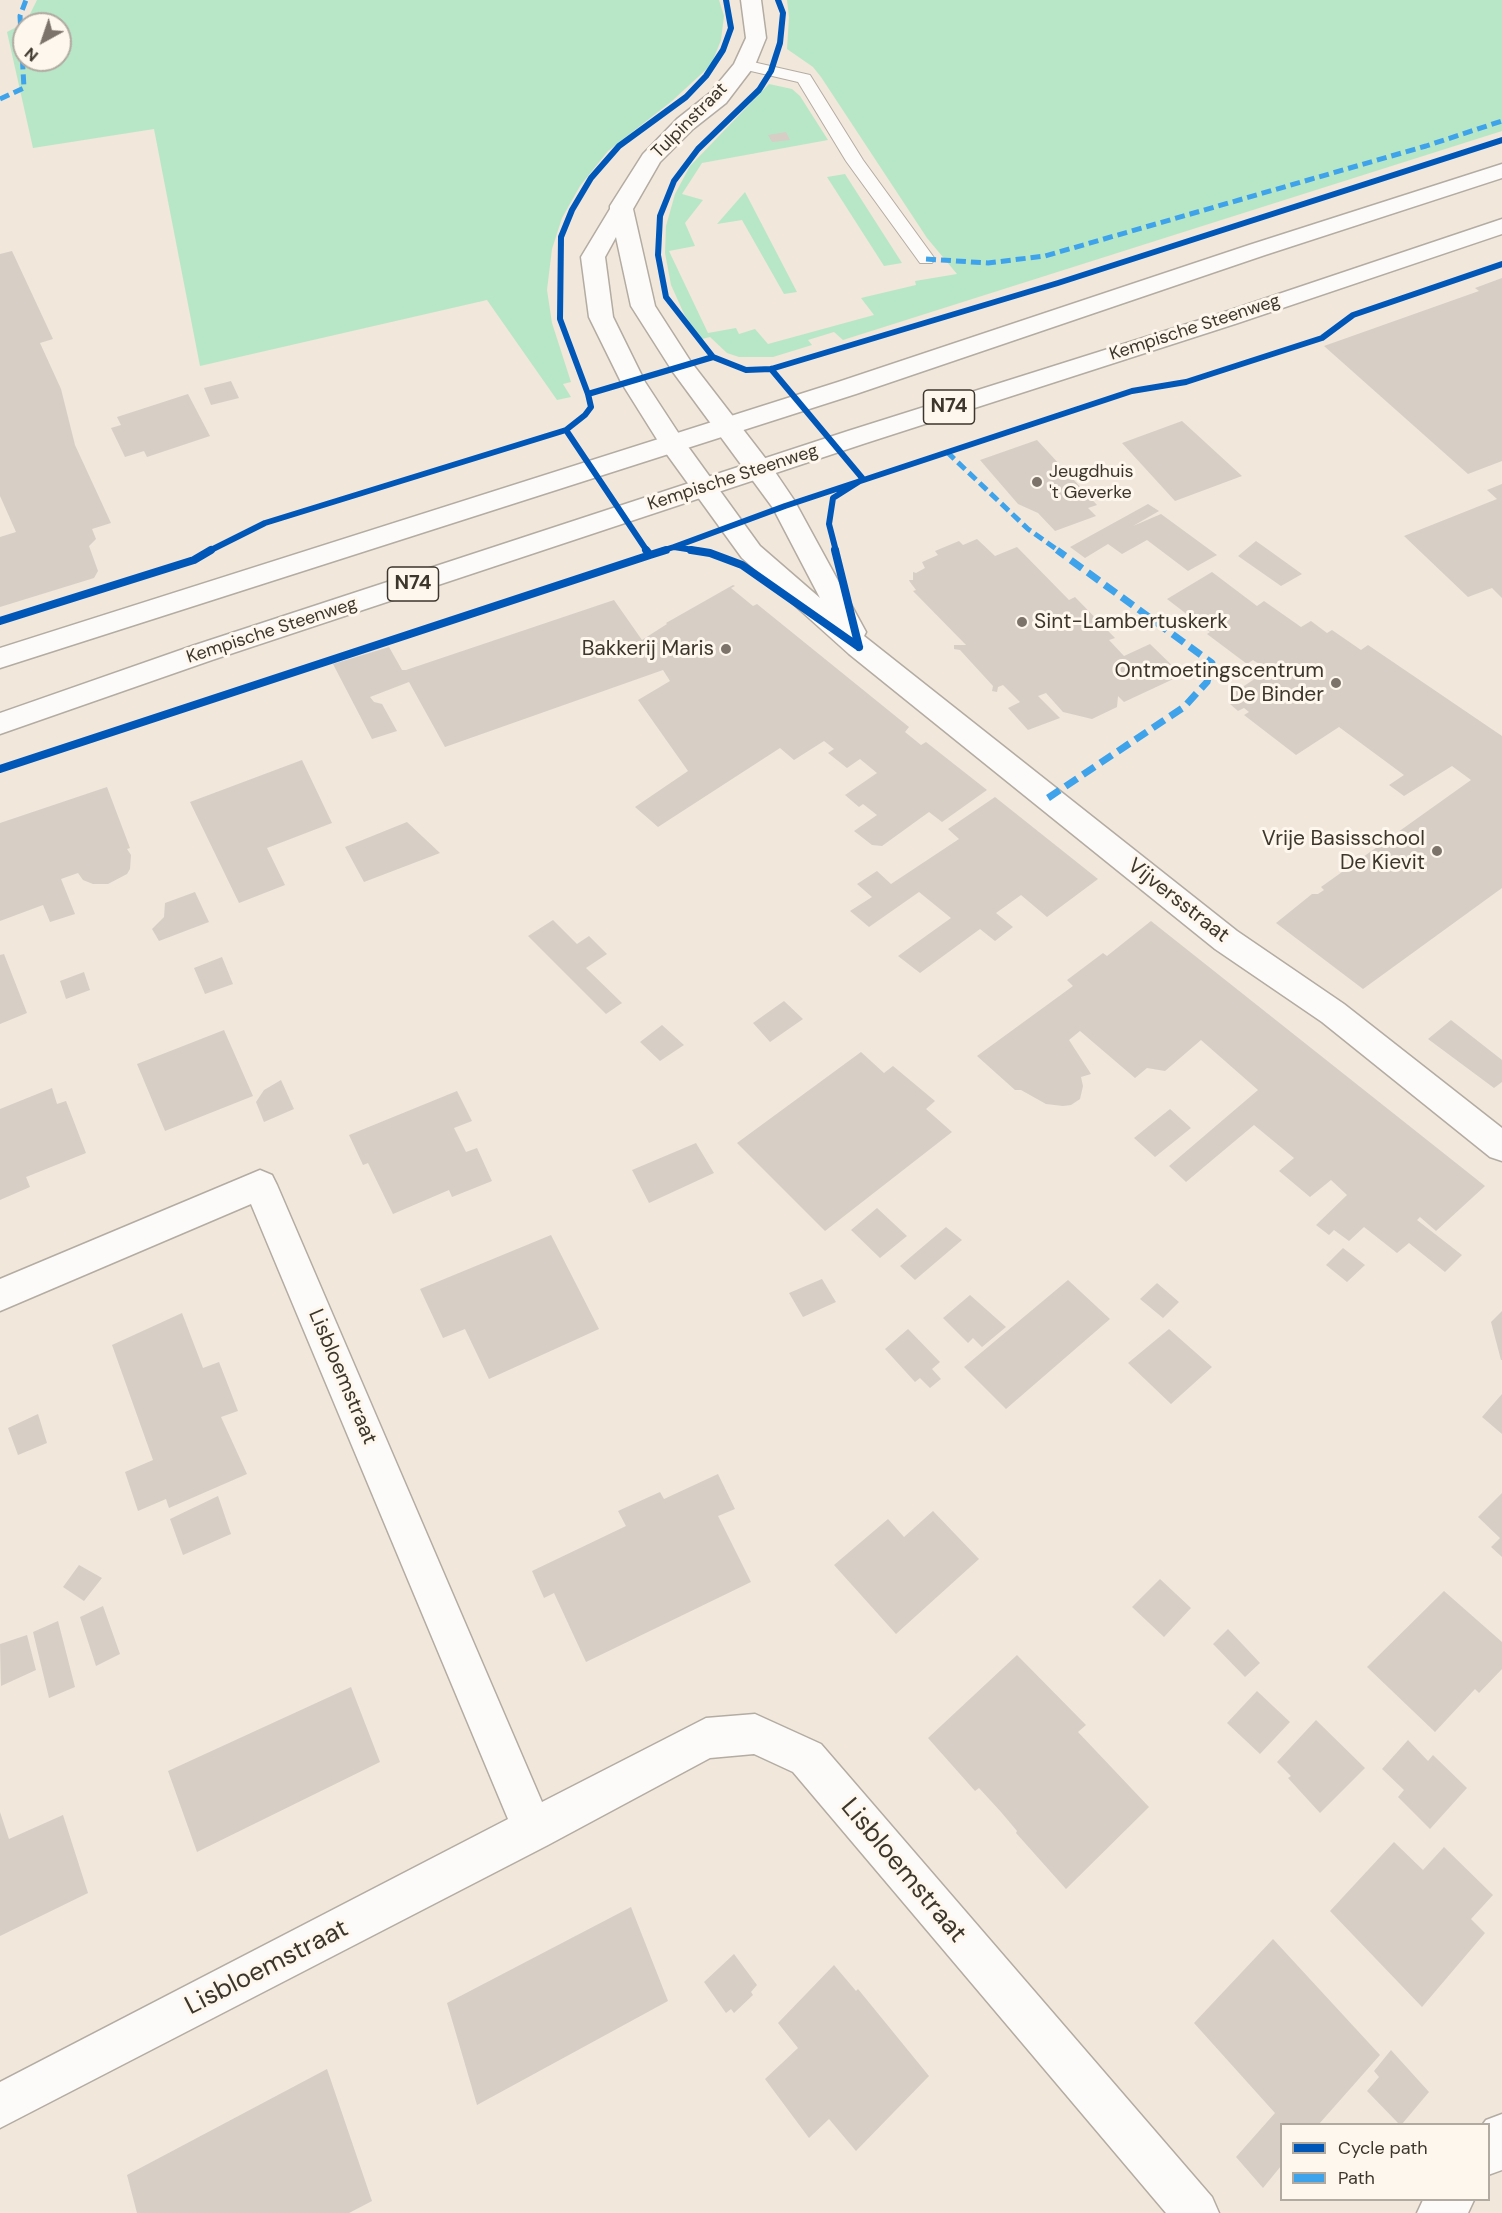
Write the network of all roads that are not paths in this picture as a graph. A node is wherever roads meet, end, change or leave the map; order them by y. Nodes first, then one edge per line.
1 (751, 0) edge
2 (744, 65) junction
3 (1502, 171) edge
4 (621, 206) junction
5 (1502, 226) edge
6 (926, 259) dead end
7 (726, 425) junction
8 (672, 442) junction
9 (760, 469) junction
10 (705, 488) junction
11 (859, 647) junction
12 (0, 658) edge
13 (0, 724) edge
14 (1502, 1147) edge
15 (0, 1295) edge
16 (533, 1830) junction
17 (0, 2106) edge
18 (1502, 2136) edge
19 (1490, 2151) edge
20 (1449, 2201) edge
21 (1196, 2213) edge
22 (1440, 2213) edge

1 - 2 street, Tulpinstraat
2 - 4 street, Tulpinstraat
2 - 6 lane
3 - 7 street, N74
4 - 7 street
4 - 8 street, Tulpinstraat
5 - 9 street, Kempische Steenweg / N74
7 - 8 street, N74
7 - 9 street
8 - 10 street, Vijversstraat
8 - 12 street, N74
9 - 10 street, Kempische Steenweg / N74
9 - 11 street, Vijversstraat
10 - 11 street, Vijversstraat
10 - 13 street, Kempische Steenweg / N74
11 - 14 street, Vijversstraat
15 - 16 street, Lisbloemstraat
16 - 17 street, Lisbloemstraat
16 - 21 street, Lisbloemstraat
18 - 19 street
20 - 22 street

